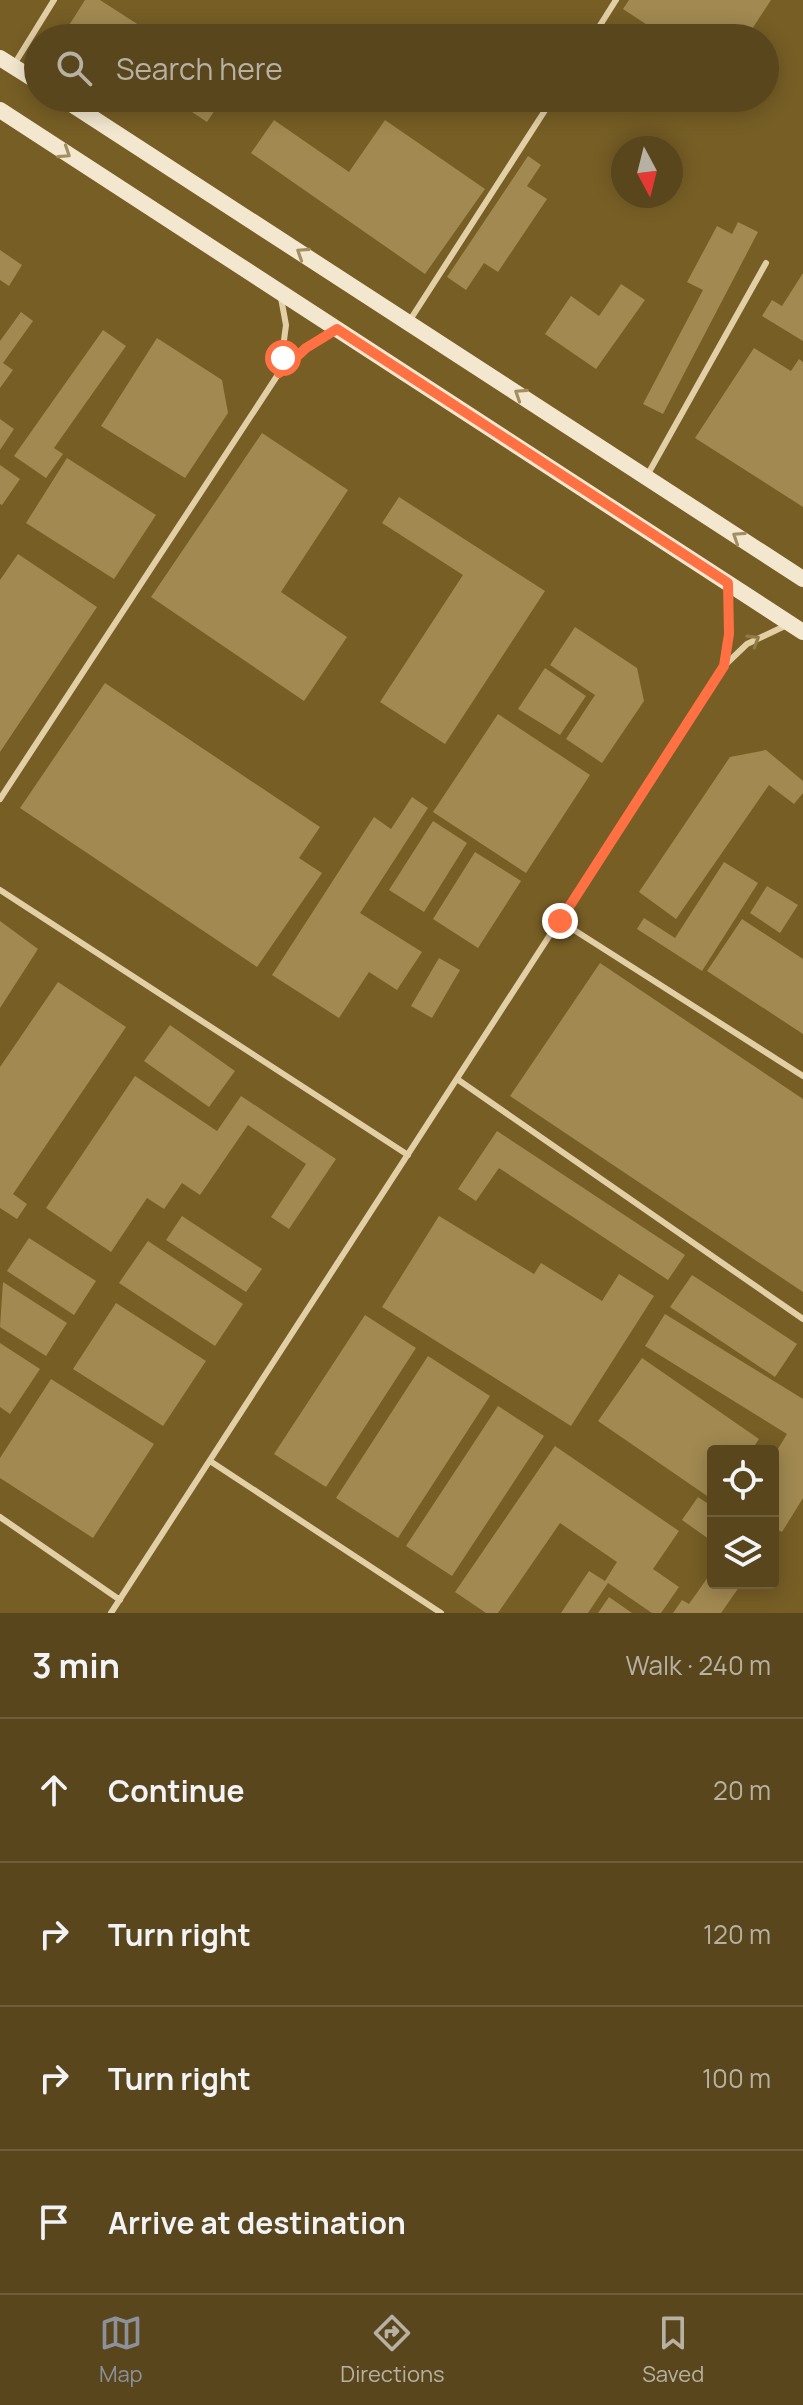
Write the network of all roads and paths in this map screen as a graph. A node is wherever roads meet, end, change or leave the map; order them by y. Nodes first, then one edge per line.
1 (54, 0) edge
2 (616, 0) edge
3 (35, 24) edge
4 (601, 24) edge
5 (24, 39) edge
6 (6, 62) edge
7 (24, 73) edge
8 (0, 110) edge
9 (84, 112) edge
10 (544, 112) edge
11 (766, 263) dead end
12 (280, 293) junction
13 (410, 322) junction
14 (337, 329) junction
15 (279, 373) junction
16 (646, 477) junction
17 (803, 579) edge
18 (728, 583) junction
19 (797, 628) edge
20 (724, 666) junction
21 (0, 799) edge
22 (0, 890) edge
23 (560, 921) junction
24 (803, 1076) edge
25 (457, 1079) junction
26 (408, 1155) junction
27 (803, 1319) edge
28 (210, 1461) junction
29 (0, 1517) edge
30 (120, 1600) junction
31 (111, 1613) edge
32 (441, 1613) edge

1 - 3 lane
2 - 4 lane
5 - 6 lane
6 - 7 main road
8 -> 12 main road
13 -> 9 main road
10 - 13 lane
11 - 16 lane
12 - 14 main road
12 - 15 lane
16 -> 13 main road
14 - 15 lane
14 - 18 main road
15 - 21 lane
17 -> 16 main road
18 - 19 main road
18 - 20 lane
20 -> 19 lane
20 - 23 lane
22 - 26 lane
23 - 24 lane
23 - 25 lane
25 - 26 lane
25 - 27 lane
26 - 28 lane
28 - 30 lane
28 - 32 lane
29 - 30 lane
30 - 31 lane

